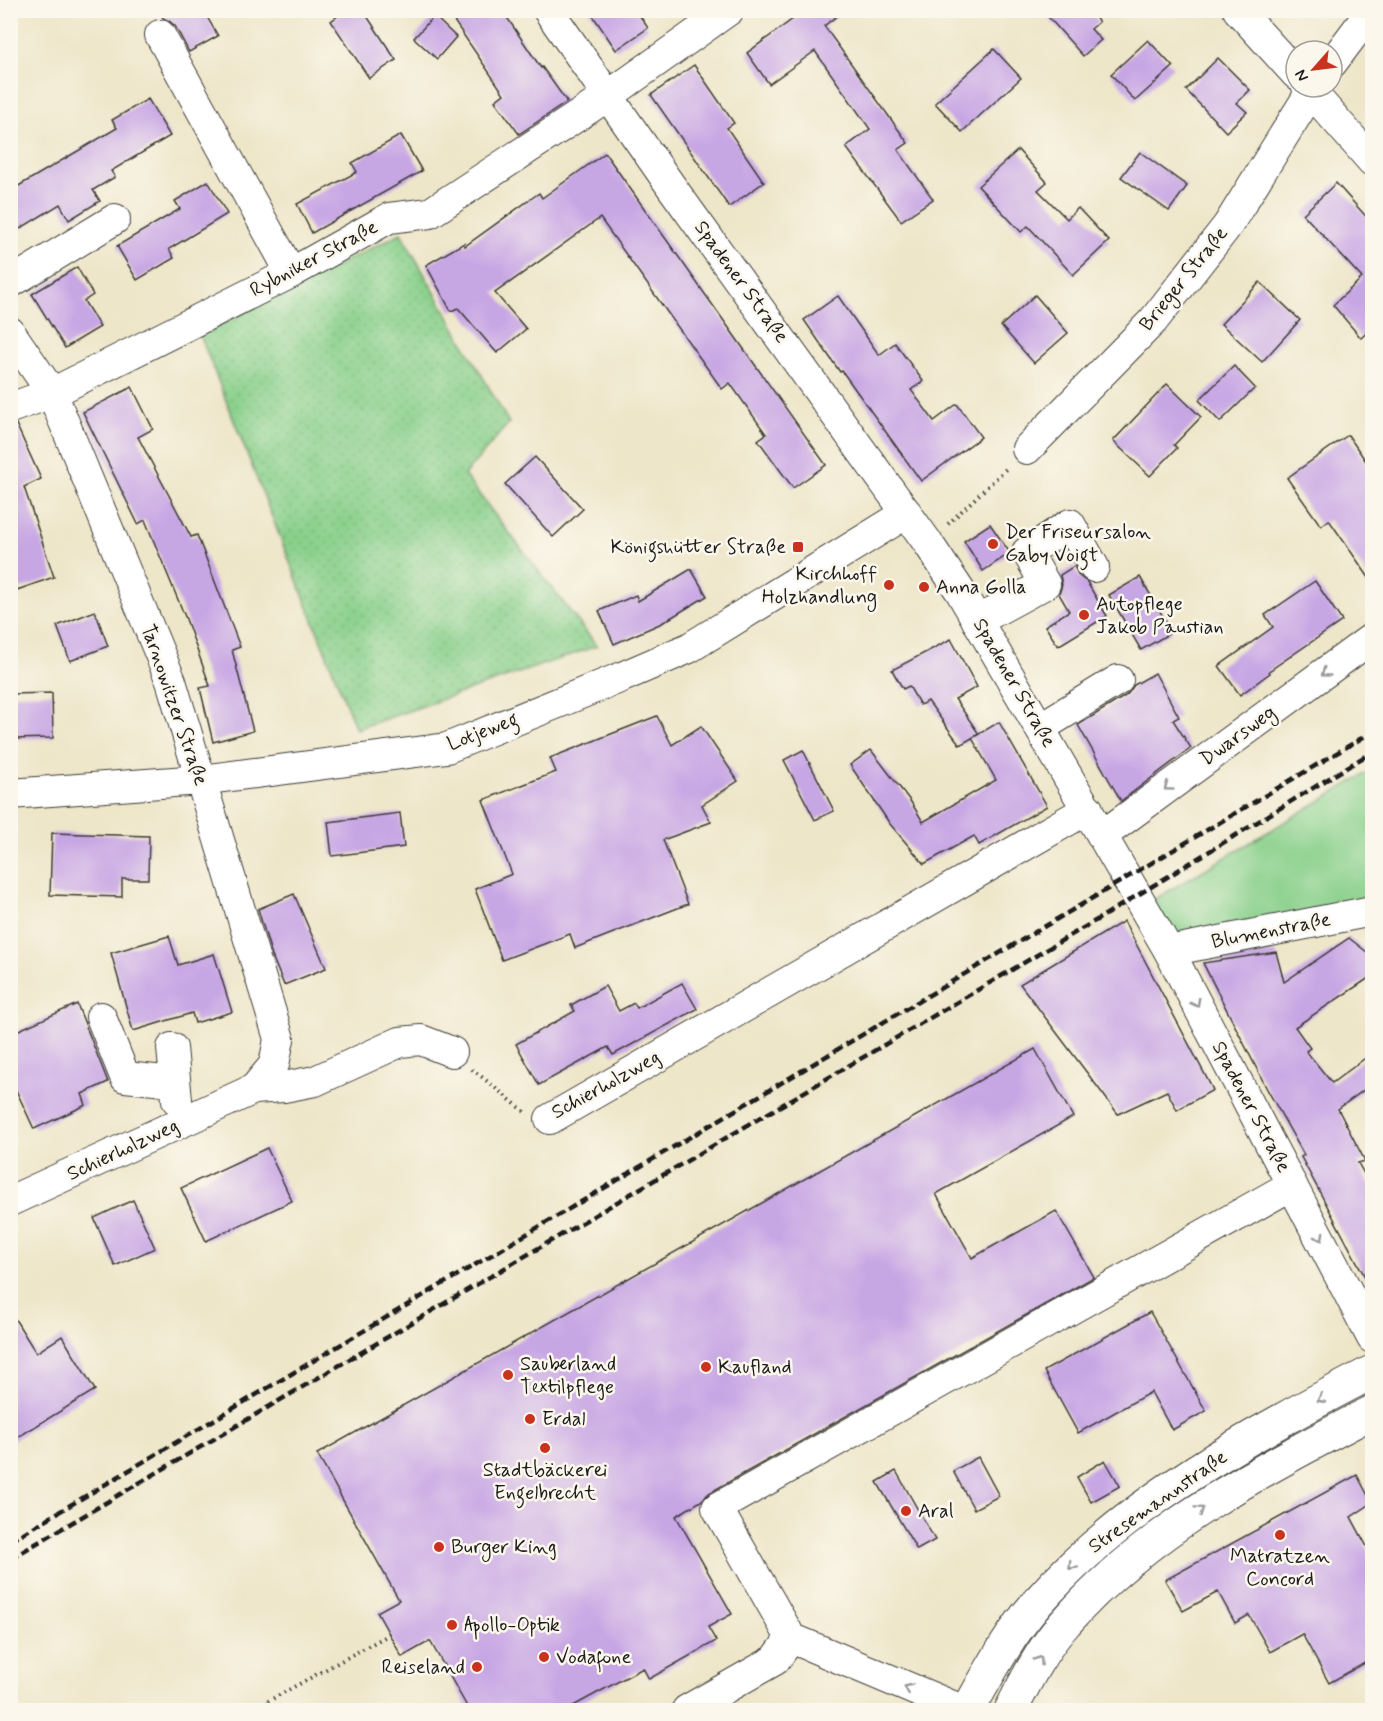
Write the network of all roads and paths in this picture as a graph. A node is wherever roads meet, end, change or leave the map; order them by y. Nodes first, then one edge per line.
1 (548, 10) edge
2 (729, 10) edge
3 (1238, 10) edge
4 (1372, 10) edge
5 (160, 35) dead end
6 (1344, 47) edge
7 (1284, 60) edge
8 (608, 96) junction
9 (1299, 99) edge
10 (1319, 99) edge
11 (1372, 161) edge
12 (115, 219) dead end
13 (291, 273) junction
14 (10, 283) edge
15 (10, 333) edge
16 (52, 393) junction
17 (10, 408) edge
18 (1027, 449) joint
19 (907, 513) junction
20 (928, 543) junction
21 (1094, 567) dead end
22 (977, 621) junction
23 (1372, 638) edge
24 (1118, 680) dead end
25 (1040, 728) junction
26 (201, 780) junction
27 (10, 794) edge
28 (1088, 809) junction
29 (1103, 835) junction
30 (1372, 911) edge
31 (1169, 951) junction
32 (101, 1017) dead end
33 (172, 1048) dead end
34 (453, 1052) joint
35 (175, 1082) junction
36 (254, 1089) junction
37 (550, 1119) joint
38 (179, 1124) junction
39 (1292, 1185) junction
40 (10, 1201) edge
41 (1372, 1338) edge
42 (1372, 1372) edge
43 (1372, 1412) edge
44 (390, 1634) dead end
45 (791, 1638) junction
46 (252, 1710) edge
47 (687, 1710) edge
48 (962, 1710) edge
49 (968, 1710) edge
50 (1011, 1710) edge

1 - 8 street, Spadener Straße
2 - 8 street
3 - 7 street
4 - 6 street
5 - 13 street
8 - 13 street, Rybniker Straße
8 - 19 street, Spadener Straße
9 - 18 street, Brieger Straße
10 - 11 street
12 - 14 street
13 - 16 street, Rybniker Straße
15 - 16 street, Tarnowitzer Straße
16 - 17 street, Rybniker Straße
16 - 26 street, Tarnowitzer Straße
18 - 20 path
19 - 20 street, Spadener Straße
19 - 26 street, Lotjeweg
20 - 22 street, Spadener Straße
21 - 22 street
22 - 25 street, Spadener Straße
23 -> 29 street, Dwarsweg
24 - 25 street
25 - 28 street, Spadener Straße
26 - 27 street, Lotjeweg
26 - 36 street, Tarnowitzer Straße
28 - 29 street, Spadener Straße
28 - 37 street, Schierholzweg
29 - 31 street, Spadener Straße
30 - 31 street, Blumenstraße
31 -> 39 street, Spadener Straße
32 - 35 street
33 - 35 street
34 - 36 street, Schierholzweg
34 - 37 path, Schierholzweg
35 - 38 street
36 - 38 street, Schierholzweg
38 - 40 street, Schierholzweg
39 -> 41 street, Spadener Straße
39 - 45 street
42 -> 49 main road, Stresemannstraße
50 -> 43 main road, Stresemannstraße
44 - 46 path
45 - 47 street
48 -> 45 street

